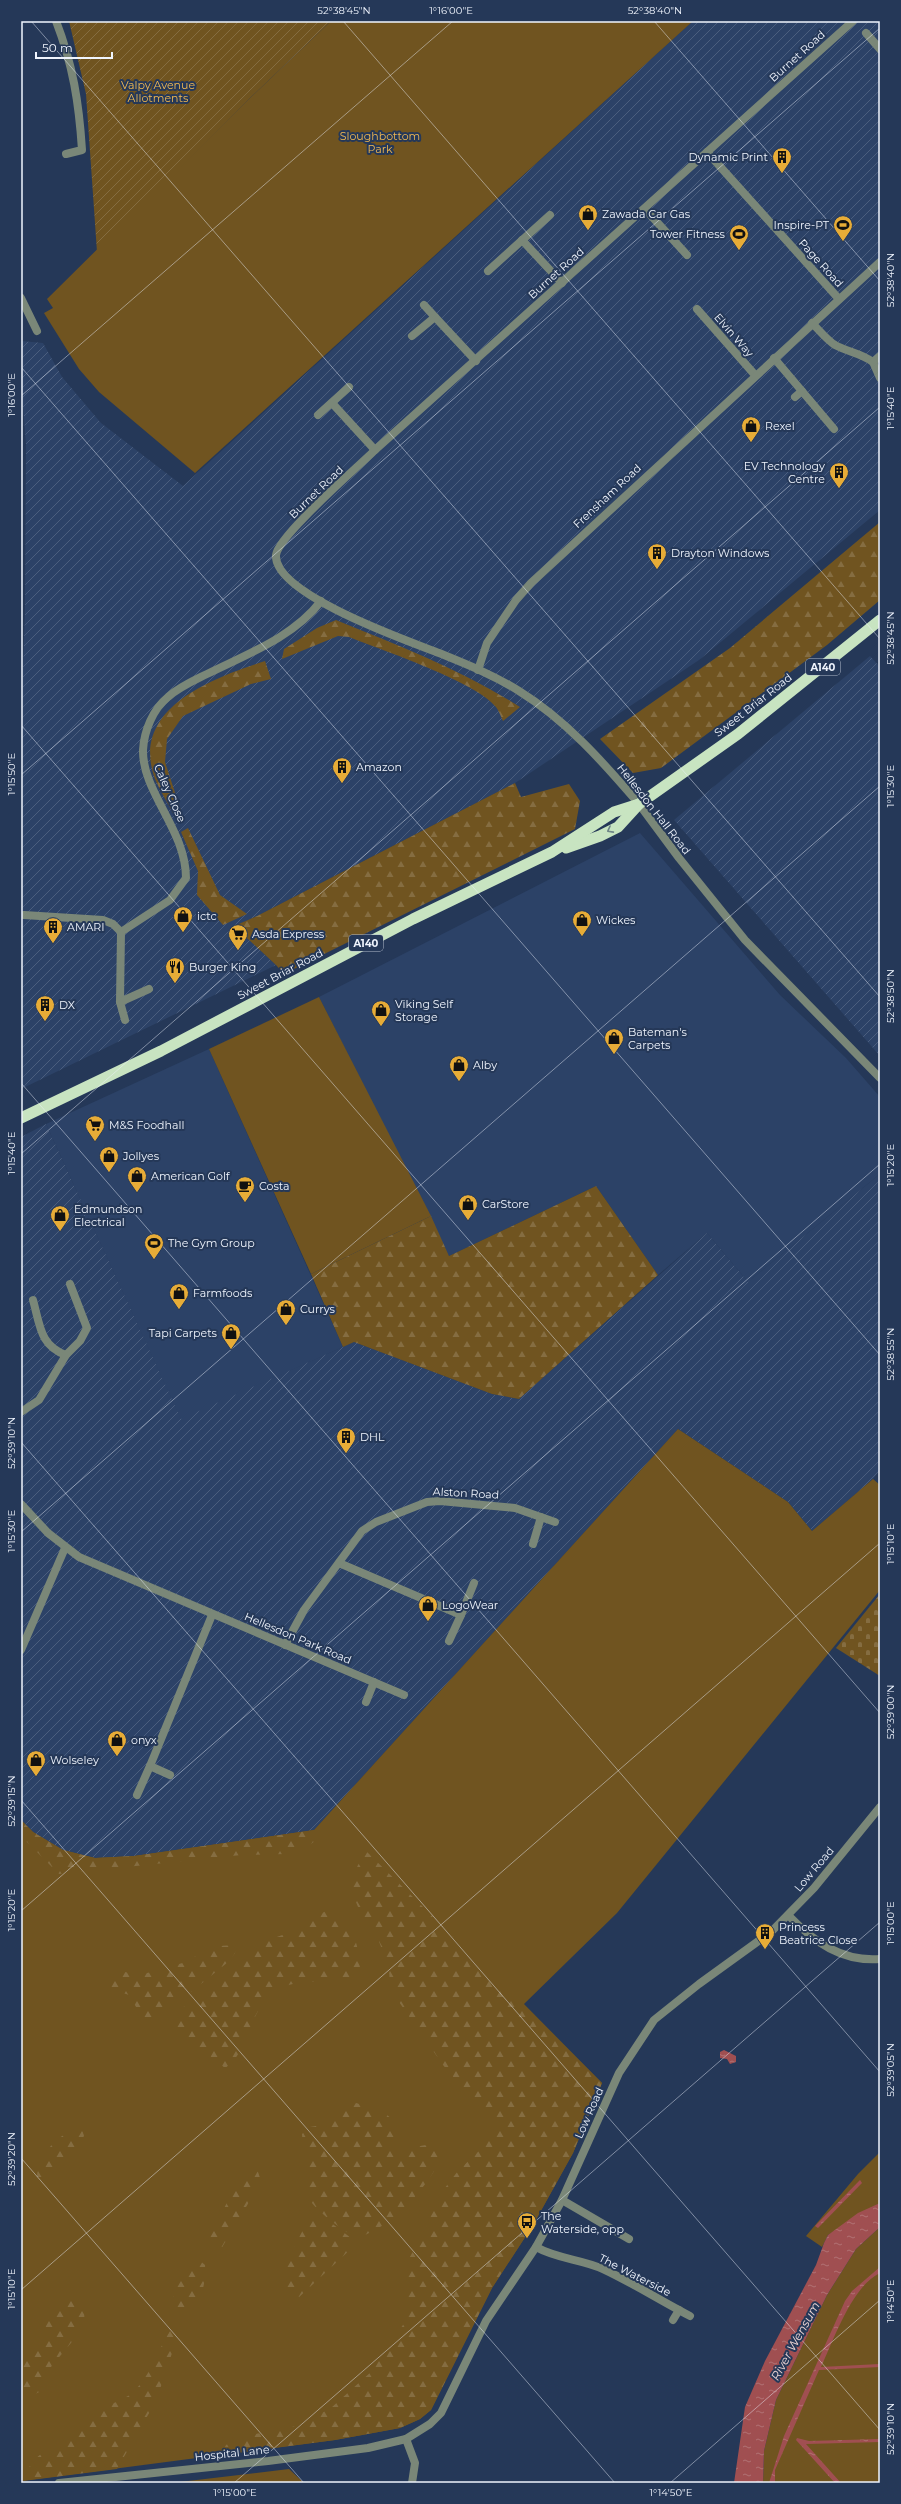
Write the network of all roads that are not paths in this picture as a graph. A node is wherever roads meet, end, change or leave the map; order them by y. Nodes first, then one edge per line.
1 (56, 21) edge
2 (853, 21) edge
3 (866, 33) dead end
4 (880, 49) edge
5 (707, 152) junction
6 (66, 154) dead end
7 (645, 209) junction
8 (550, 216) dead end
9 (522, 240) junction
10 (687, 256) dead end
11 (880, 262) edge
12 (488, 271) dead end
13 (562, 283) junction
14 (21, 298) edge
15 (839, 299) junction
16 (424, 305) dead end
17 (697, 309) dead end
18 (435, 316) junction
19 (812, 323) junction
20 (37, 331) dead end
21 (412, 336) dead end
22 (880, 356) edge
23 (774, 358) junction
24 (476, 361) junction
25 (873, 362) junction
26 (755, 375) junction
27 (880, 378) edge
28 (349, 387) dead end
29 (802, 391) junction
30 (795, 397) dead end
31 (332, 403) junction
32 (318, 414) dead end
33 (834, 429) dead end
34 (375, 450) junction
35 (278, 546) joint
36 (321, 601) junction
37 (880, 620) edge
38 (478, 670) junction
39 (639, 804) junction
40 (24, 915) dead end
41 (121, 932) junction
42 (149, 989) dead end
43 (120, 1002) junction
44 (125, 1020) dead end
45 (880, 1078) edge
46 (27, 1113) edge
47 (21, 1118) edge
48 (21, 1124) edge
49 (70, 1284) dead end
50 (33, 1300) dead end
51 (66, 1355) junction
52 (21, 1412) edge
53 (21, 1504) edge
54 (541, 1517) junction
55 (555, 1522) dead end
56 (533, 1544) dead end
57 (65, 1548) junction
58 (339, 1563) junction
59 (474, 1583) dead end
60 (212, 1615) junction
61 (461, 1615) junction
62 (449, 1641) dead end
63 (285, 1645) junction
64 (21, 1650) edge
65 (374, 1682) junction
66 (404, 1695) dead end
67 (366, 1702) dead end
68 (150, 1766) junction
69 (170, 1775) dead end
70 (137, 1795) dead end
71 (880, 1807) edge
72 (788, 1916) junction
73 (880, 1959) edge
74 (562, 2200) junction
75 (629, 2239) dead end
76 (536, 2247) junction
77 (679, 2310) junction
78 (690, 2316) dead end
79 (674, 2320) dead end
80 (406, 2439) junction
81 (59, 2483) edge
82 (412, 2483) edge

1 - 6 street
2 - 5 street, Burnet Road
3 - 4 street
5 - 7 street, Burnet Road
5 - 15 street, Page Road
7 - 10 street
7 - 13 street, Burnet Road
8 - 9 street
9 - 12 street
9 - 13 street
11 - 15 street, Frensham Road
13 - 24 street, Burnet Road
14 - 20 street
15 - 19 street, Frensham Road
16 - 18 street
17 - 26 street, Elvin Way
18 - 21 street
18 - 24 street
19 - 23 street, Frensham Road
19 - 25 street
22 - 25 street
23 - 26 street, Frensham Road
23 - 29 street
24 - 34 street, Burnet Road
25 - 27 street
26 - 38 street, Frensham Road
28 - 31 street
29 - 30 street
29 - 33 street
31 - 32 street
31 - 34 street
34 - 35 street, Burnet Road
35 - 36 street, Hellesdon Hall Road
36 - 38 street, Hellesdon Hall Road
36 - 41 street, Caley Close
37 - 39 highway, Sweet Briar Road / A140
38 - 39 street, Hellesdon Hall Road
39 - 45 street, Hellesdon Hall Road
39 - 46 highway, Sweet Briar Road / A140
40 - 41 street
41 - 43 street
42 - 43 street
43 - 44 street
46 - 47 highway, Sweet Briar Road / A140
46 - 48 highway, A140
49 - 51 street
50 - 51 street
51 - 52 street
53 - 57 street, Hellesdon Park Road
54 - 55 street, Alston Road
54 - 56 street
54 - 58 street, Alston Road
57 - 60 street, Hellesdon Park Road
57 - 64 street
58 - 61 street
58 - 63 street, Alston Road
59 - 61 street
60 - 63 street, Hellesdon Park Road
60 - 68 street
61 - 62 street
63 - 65 street, Hellesdon Park Road
65 - 66 street, Hellesdon Park Road
65 - 67 street
68 - 69 street
68 - 70 street
71 - 72 street, Low Road
72 - 73 street
72 - 74 street, Low Road
74 - 75 street
74 - 76 street, Low Road
76 - 77 street, The Waterside
76 - 80 street, Low Road
77 - 78 street, The Waterside
77 - 79 street, The Waterside
80 - 81 street, Hospital Lane
80 - 82 street

